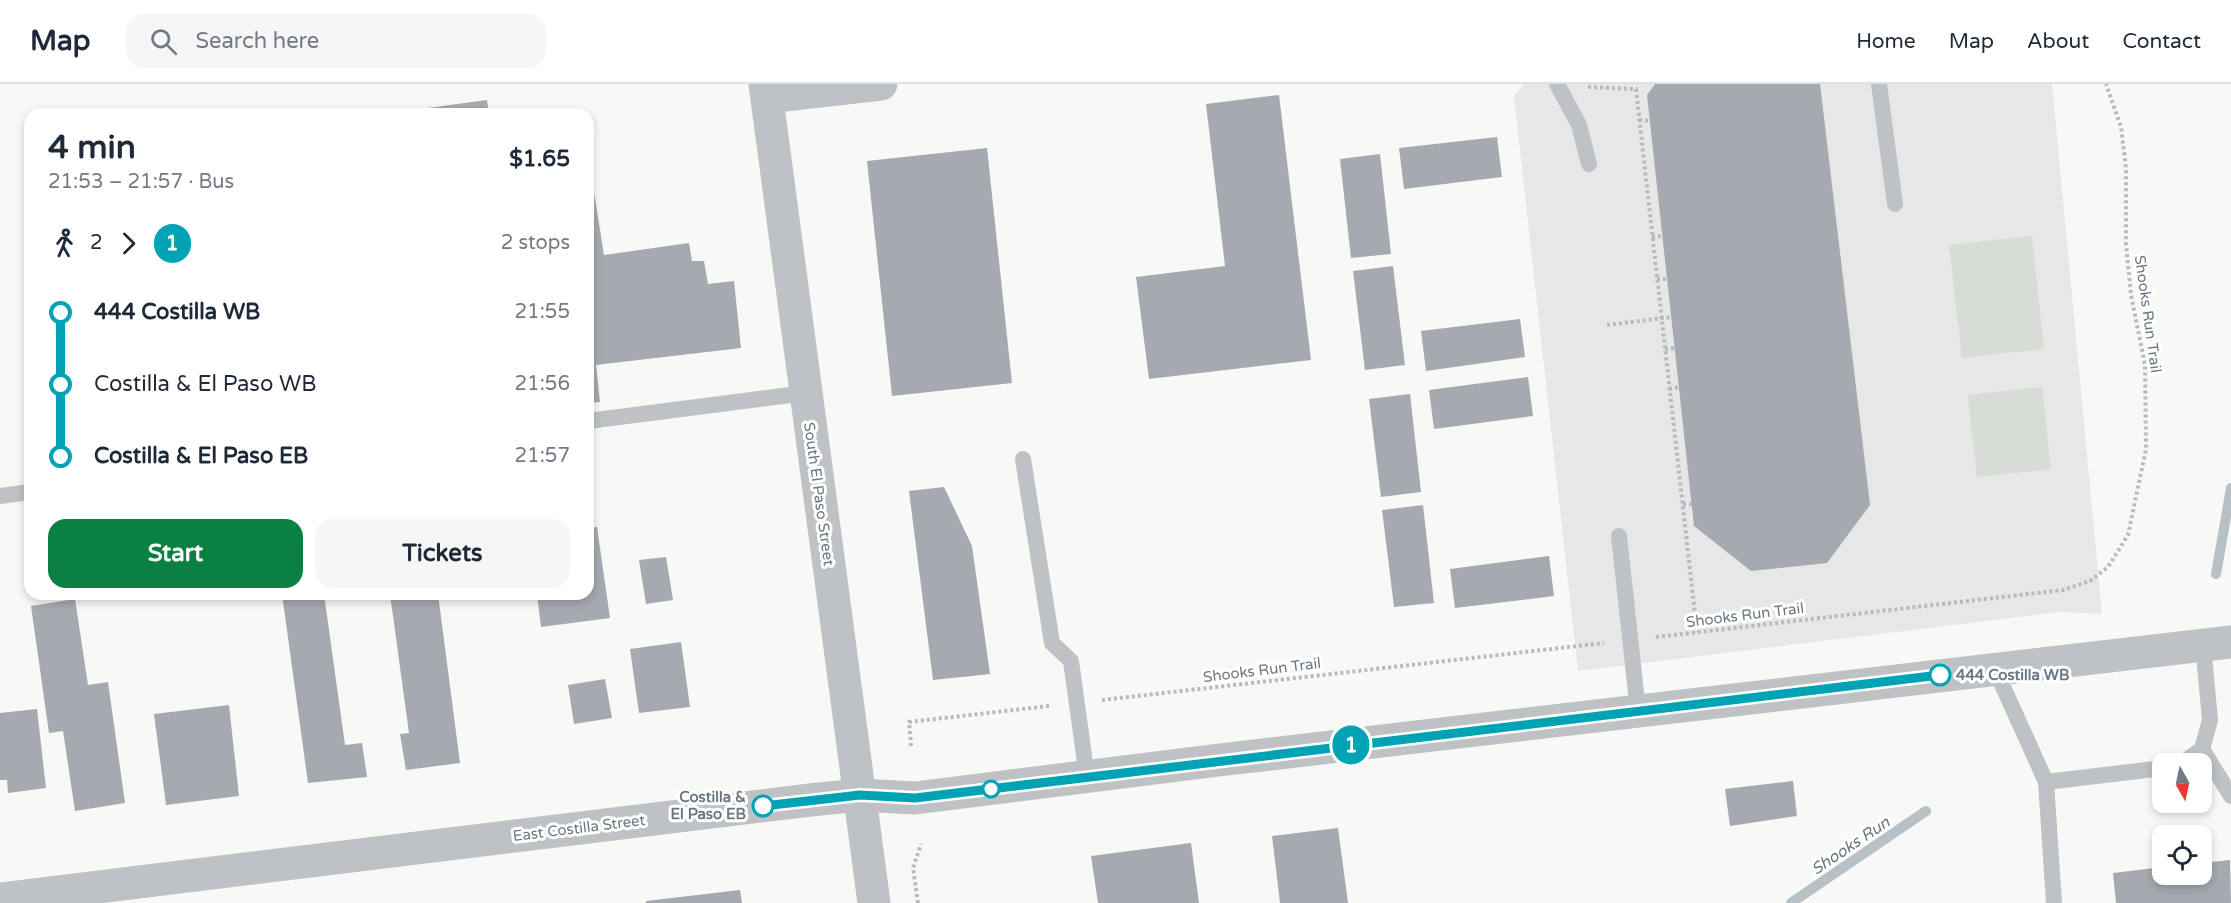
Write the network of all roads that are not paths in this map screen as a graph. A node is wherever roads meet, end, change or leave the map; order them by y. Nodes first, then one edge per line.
1 (881, 84) edge
2 (1879, 84) edge
3 (1559, 88) edge
4 (766, 91) edge
5 (1588, 164) dead end
6 (1895, 204) dead end
7 (806, 393) junction
8 (594, 420) edge
9 (1023, 459) dead end
10 (24, 493) edge
11 (0, 496) edge
12 (1619, 536) dead end
13 (2217, 643) edge
14 (1995, 669) junction
15 (1638, 711) junction
16 (2202, 749) junction
17 (2196, 753) edge
18 (2152, 769) edge
19 (1087, 777) junction
20 (2046, 782) junction
21 (860, 795) junction
22 (2231, 796) edge
23 (0, 899) edge
24 (874, 903) edge
25 (2054, 903) edge

1 - 4 street
2 - 6 lane
3 - 5 lane
4 - 7 street, South El Paso Street
7 - 8 lane
7 - 21 street, South El Paso Street
9 - 19 lane
10 - 11 lane
12 - 15 lane
13 - 14 street, East Costilla Street
13 - 16 lane
14 - 15 street, East Costilla Street
14 - 20 lane
15 - 19 street, East Costilla Street
16 - 17 lane
16 - 22 lane
18 - 20 lane
19 - 21 street, East Costilla Street
20 - 25 lane
21 - 23 street, East Costilla Street
21 - 24 street, South El Paso Street

